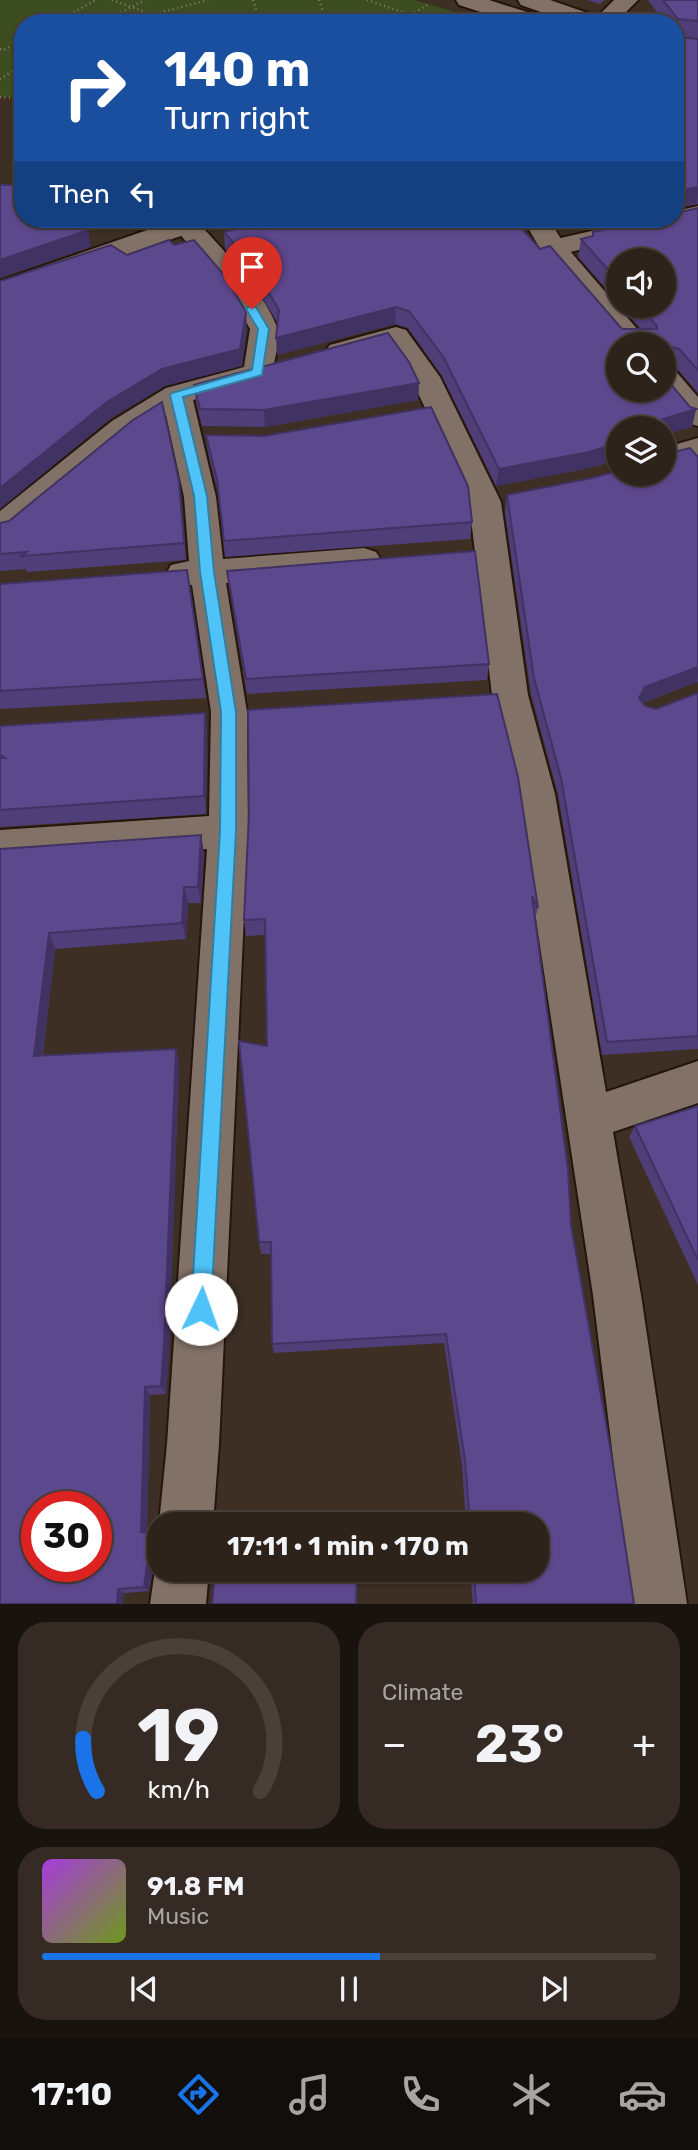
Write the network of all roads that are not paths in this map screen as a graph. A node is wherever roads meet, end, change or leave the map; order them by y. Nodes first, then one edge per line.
1 (467, 0) edge
2 (529, 0) edge
3 (627, 0) edge
4 (510, 14) edge
5 (569, 14) edge
6 (612, 14) edge
7 (178, 228) edge
8 (199, 228) edge
9 (542, 228) edge
10 (639, 228) edge
11 (554, 248) junction
12 (0, 290) edge
13 (626, 332) edge
14 (287, 364) junction
15 (676, 390) edge
16 (177, 395) junction
17 (698, 416) edge
18 (698, 448) edge
19 (676, 455) edge
20 (0, 528) edge
21 (397, 558) edge
22 (207, 572) junction
23 (152, 576) edge
24 (228, 831) junction
25 (0, 848) edge
26 (698, 1082) edge
27 (587, 1120) junction
28 (187, 1512) edge
29 (180, 1582) edge
30 (178, 1604) edge
31 (659, 1604) edge

1 - 4 street
2 - 5 street
3 - 6 street
7 - 12 street
8 - 14 street
9 - 11 street
10 - 11 street
11 - 13 street
14 - 16 street
14 - 27 street
15 - 17 street
16 - 20 street
16 - 22 street
18 - 19 street
21 - 22 street
22 - 23 street
22 - 24 street
24 - 25 street
24 - 28 street
26 - 27 street
27 - 31 street
29 - 30 street

